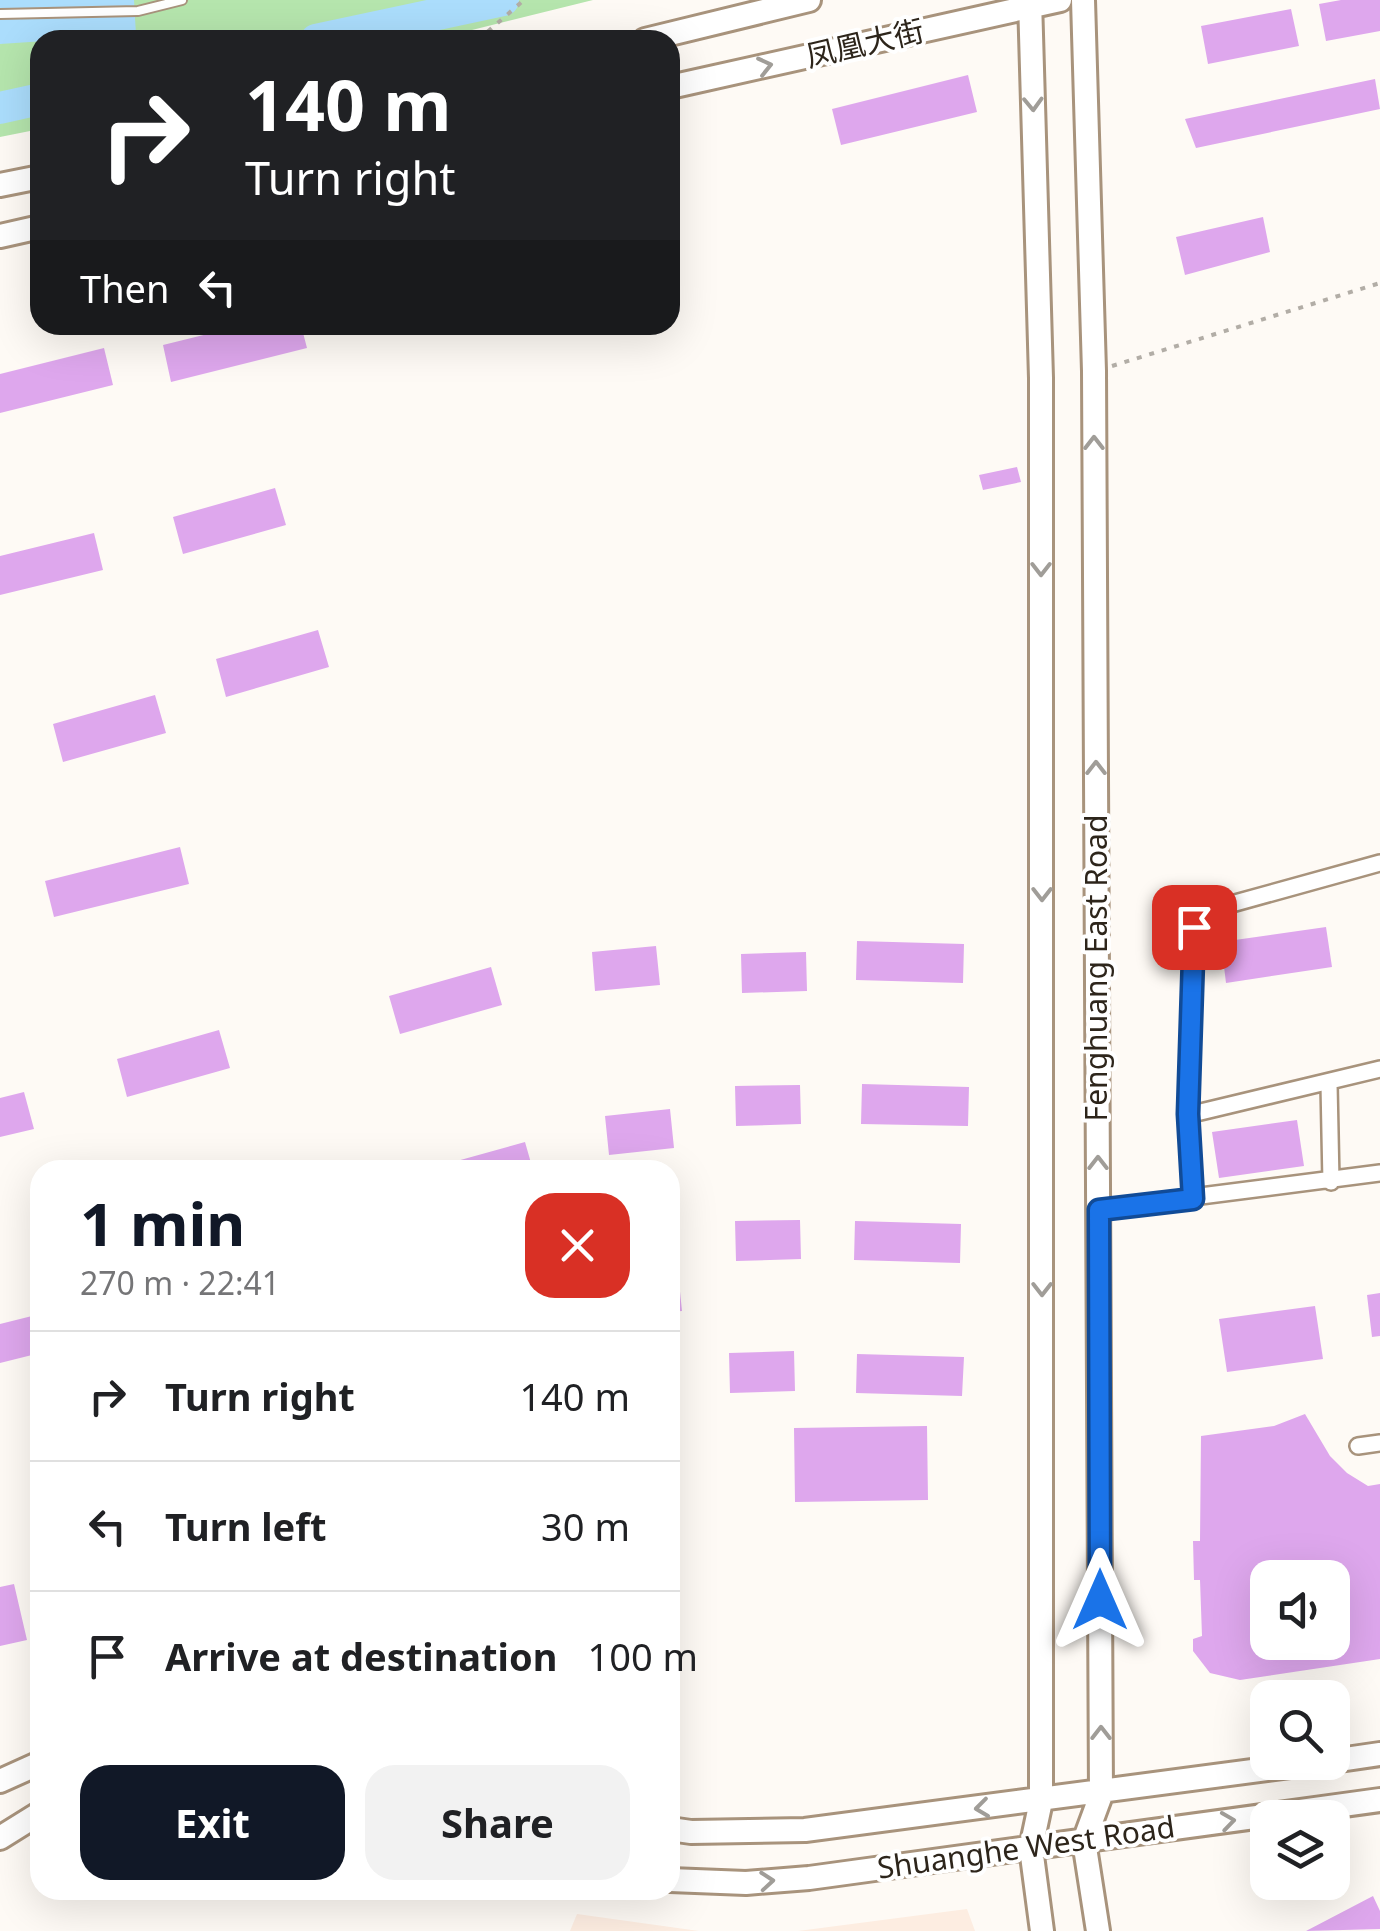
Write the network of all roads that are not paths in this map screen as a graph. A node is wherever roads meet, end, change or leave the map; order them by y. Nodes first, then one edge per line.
1 (182, 0) edge
2 (809, 0) edge
3 (1060, 0) edge
4 (1084, 0) edge
5 (1030, 3) edge
6 (0, 14) edge
7 (680, 31) edge
8 (680, 85) edge
9 (30, 179) edge
10 (0, 185) edge
11 (30, 229) edge
12 (0, 236) edge
13 (1380, 863) edge
14 (1380, 1070) edge
15 (1329, 1084) junction
16 (1188, 1114) junction
17 (1380, 1173) edge
18 (1330, 1182) junction
19 (1193, 1199) junction
20 (1099, 1210) junction
21 (1380, 1443) edge
22 (1358, 1446) dead end
23 (1380, 1754) edge
24 (1350, 1758) edge
25 (30, 1768) edge
26 (1250, 1773) edge
27 (0, 1782) edge
28 (1101, 1795) junction
29 (1041, 1800) junction
30 (1380, 1800) edge
31 (30, 1820) edge
32 (680, 1830) edge
33 (0, 1838) edge
34 (1084, 1841) junction
35 (1032, 1848) junction
36 (680, 1880) edge
37 (1042, 1931) edge
38 (1098, 1931) edge

1 - 6 lane
2 - 7 street, 凤凰大街
3 - 5 street, 凤凰大街
20 -> 4 street, Fenghuang East Road
8 -> 5 street, 凤凰大街
5 -> 29 street, Fenghuang East Road
9 - 10 street
11 - 12 street
13 - 16 street
14 - 15 street
15 - 16 street
15 - 18 street
16 - 19 street
17 - 18 street
18 - 19 street
19 - 20 street
28 -> 20 street, Fenghuang East Road
21 - 22 street
23 - 24 street
25 - 27 street
26 - 28 street, Shuanghe West Road
28 - 29 street, Shuanghe West Road
28 - 34 street, Fenghuang East Road
29 -> 32 street, Shuanghe West Road
29 - 35 street, Fenghuang East Road
34 -> 30 street, Shuanghe West Road
31 - 33 street
34 - 35 street, Shuanghe West Road
34 - 38 street, Fenghuang East Road
36 -> 35 street, Shuanghe West Road
35 - 37 street, Fenghuang East Road

